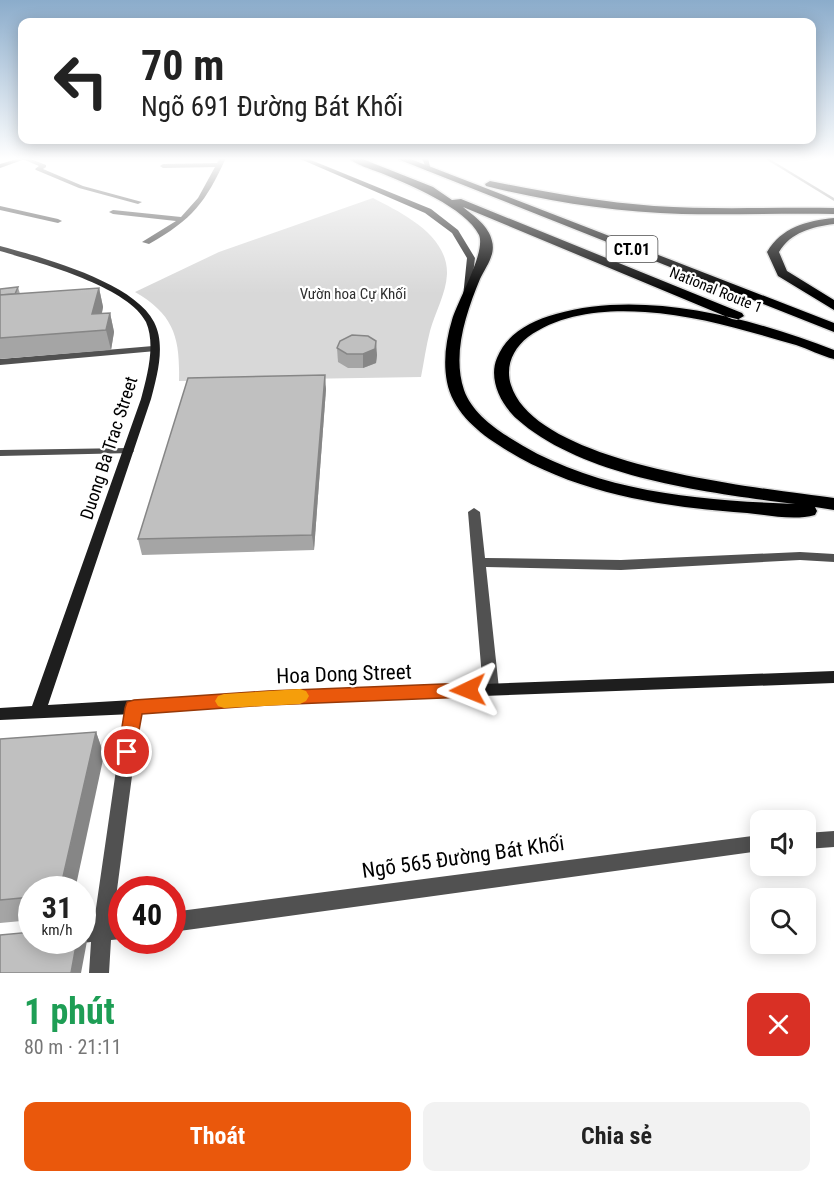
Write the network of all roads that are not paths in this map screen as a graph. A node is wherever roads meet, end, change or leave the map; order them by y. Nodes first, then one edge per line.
1 (200, 203) edge
2 (411, 203) edge
3 (449, 203) edge
4 (465, 203) edge
5 (515, 203) edge
6 (609, 203) edge
7 (0, 208) edge
8 (834, 211) edge
9 (113, 212) dead end
10 (183, 219) junction
11 (58, 221) dead end
12 (834, 222) edge
13 (146, 242) dead end
14 (0, 248) edge
15 (467, 298) junction
16 (834, 306) edge
17 (834, 328) edge
18 (807, 344) junction
19 (153, 349) junction
20 (834, 355) edge
21 (0, 362) edge
22 (128, 451) junction
23 (0, 453) edge
24 (834, 504) edge
25 (474, 512) dead end
26 (834, 512) edge
27 (834, 558) edge
28 (479, 562) junction
29 (834, 677) edge
30 (491, 689) junction
31 (134, 708) junction
32 (38, 712) junction
33 (0, 714) edge
34 (834, 839) edge
35 (816, 840) edge
36 (750, 844) edge
37 (117, 876) edge
38 (186, 920) edge
39 (108, 943) edge
40 (99, 973) edge

1 - 10 street
2 - 15 street
3 - 15 highway
4 - 18 highway, National Route 1 / CT.01
5 - 17 highway, National Route 1 / CT.01
6 - 8 highway
7 - 11 street
9 - 10 street
10 - 13 street
12 - 16 highway
14 - 19 street, Duong Ba Trac Street
15 - 26 highway
18 - 20 highway, National Route 1 / CT.01
18 - 24 highway
19 - 21 street
19 - 22 street, Duong Ba Trac Street
22 - 23 street
22 - 32 street, Duong Ba Trac Street
25 - 28 street
27 - 28 street
28 - 30 street
29 - 30 street, Hoa Dong Street
30 - 31 street, Hoa Dong Street
31 - 32 street, Hoa Dong Street
31 - 37 street
32 - 33 street, Hoa Dong Street
34 - 35 street
36 - 38 street, Ngõ 565 Đường Bát Khối
39 - 40 street

